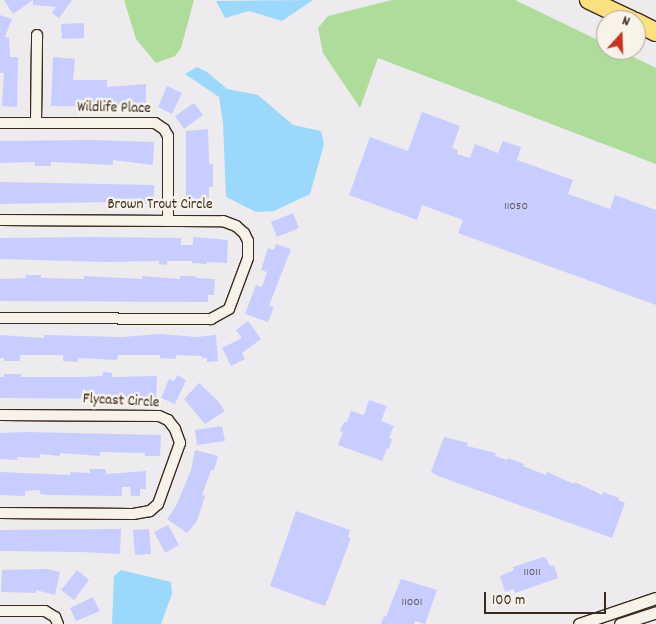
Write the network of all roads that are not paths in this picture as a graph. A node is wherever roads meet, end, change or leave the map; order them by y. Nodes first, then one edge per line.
1 (589, 0) edge
2 (610, 10) edge
3 (37, 35) dead end
4 (0, 123) edge
5 (36, 124) junction
6 (0, 220) edge
7 (168, 221) junction
8 (0, 318) edge
9 (0, 415) edge
10 (0, 513) edge
11 (656, 598) edge
12 (0, 610) edge
13 (656, 612) edge
14 (58, 624) edge
15 (579, 624) edge
16 (620, 624) edge

1 - 2 highway
3 - 5 street
4 - 5 street, Wildlife Place
5 - 7 street, Wildlife Place
6 - 7 street, Brown Trout Circle
7 - 8 street, Brown Trout Circle
9 - 10 street, Flycast Circle
11 - 15 street
12 - 14 street
13 - 16 street

